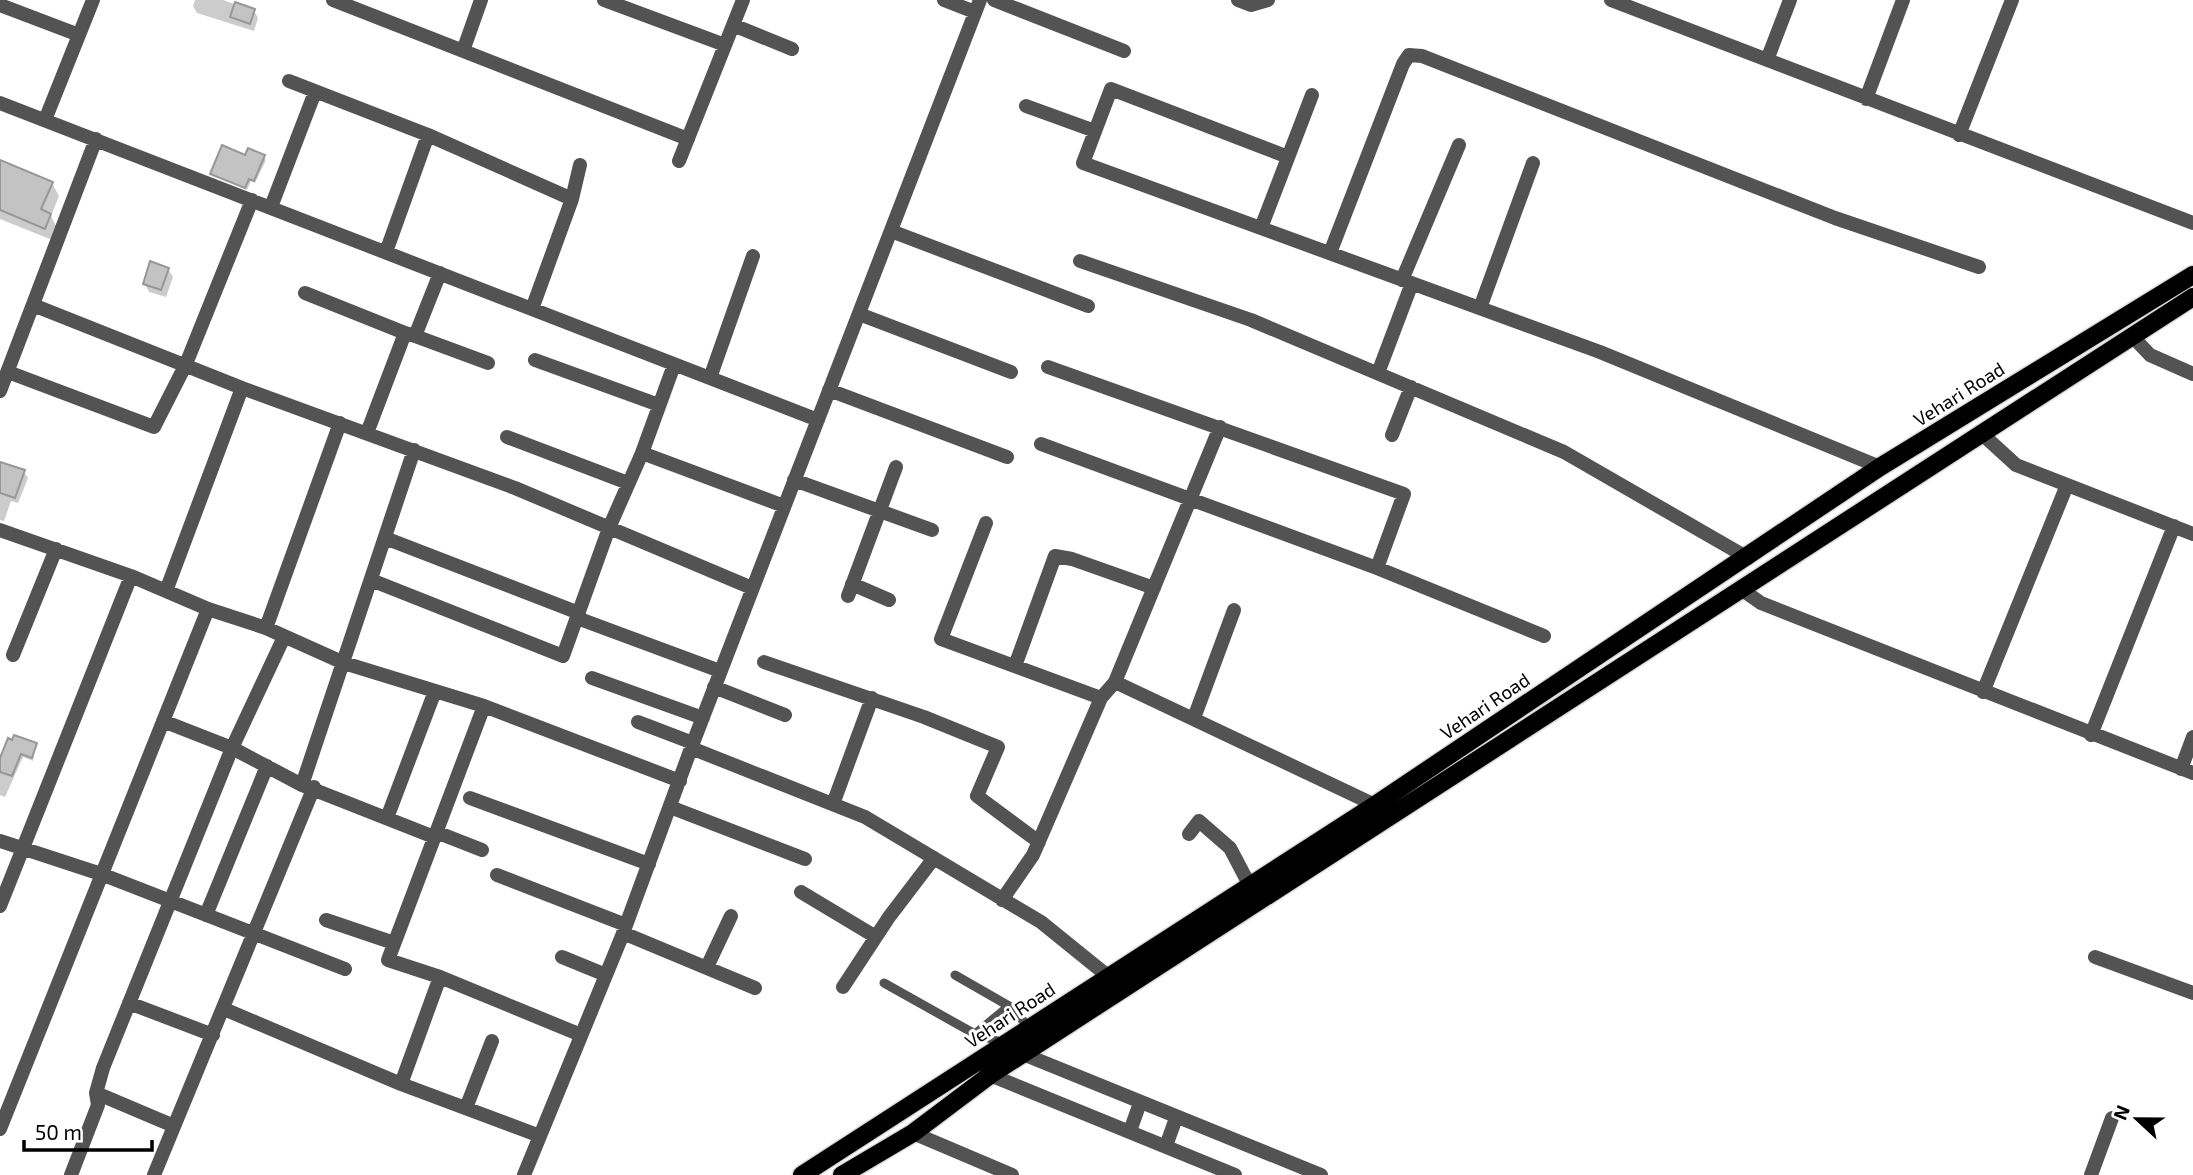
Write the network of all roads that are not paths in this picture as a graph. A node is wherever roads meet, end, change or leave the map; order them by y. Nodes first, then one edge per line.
1 (93, 0) edge
2 (333, 0) edge
3 (481, 0) edge
4 (604, 0) edge
5 (743, 0) edge
6 (944, 0) edge
7 (994, 0) edge
8 (1238, 0) edge
9 (1268, 0) edge
10 (1611, 0) edge
11 (1790, 0) edge
12 (1903, 0) edge
13 (2012, 0) edge
14 (0, 5) edge
15 (978, 6) edge
16 (733, 25) junction
17 (79, 35) junction
18 (725, 45) junction
19 (792, 49) dead end
20 (463, 51) junction
21 (1124, 51) dead end
22 (1767, 60) junction
23 (289, 81) dead end
24 (315, 92) junction
25 (1312, 95) dead end
26 (1866, 99) junction
27 (0, 103) edge
28 (1026, 106) dead end
29 (45, 120) junction
30 (1095, 131) junction
31 (428, 135) junction
32 (1959, 135) junction
33 (96, 139) junction
34 (688, 139) junction
35 (1459, 145) dead end
36 (1288, 157) junction
37 (679, 161) dead end
38 (1533, 163) dead end
39 (580, 165) dead end
40 (572, 199) junction
41 (252, 200) junction
42 (271, 207) junction
43 (2193, 223) edge
44 (1261, 228) junction
45 (891, 231) junction
46 (386, 252) junction
47 (1330, 253) junction
48 (752, 256) dead end
49 (1080, 261) dead end
50 (1979, 267) dead end
51 (440, 273) junction
52 (2193, 275) edge
53 (1407, 281) junction
54 (305, 293) dead end
55 (2193, 297) edge
56 (33, 306) junction
57 (1088, 306) dead end
58 (1480, 308) junction
59 (533, 309) junction
60 (859, 314) junction
61 (2120, 318) junction
62 (410, 335) junction
63 (2132, 336) junction
64 (535, 360) dead end
65 (488, 363) dead end
66 (186, 364) junction
67 (674, 365) junction
68 (1048, 367) dead end
69 (8, 372) junction
70 (1011, 372) dead end
71 (1378, 373) junction
72 (2193, 374) edge
73 (710, 378) junction
74 (1411, 387) junction
75 (242, 388) junction
76 (829, 390) junction
77 (0, 391) edge
78 (659, 405) junction
79 (818, 420) junction
80 (340, 424) junction
81 (1220, 428) junction
82 (367, 433) junction
83 (1981, 433) junction
84 (1392, 435) dead end
85 (507, 437) dead end
86 (1041, 444) dead end
87 (414, 450) junction
88 (642, 453) junction
89 (1007, 457) dead end
90 (896, 467) dead end
91 (1880, 467) junction
92 (794, 480) junction
93 (628, 483) junction
94 (2067, 485) junction
95 (1191, 500) junction
96 (784, 506) junction
97 (881, 511) junction
98 (986, 523) dead end
99 (2174, 526) junction
100 (609, 528) junction
101 (0, 530) edge
102 (932, 530) dead end
103 (2193, 534) edge
104 (385, 538) junction
105 (56, 549) junction
106 (1748, 558) junction
107 (1377, 568) junction
108 (131, 576) junction
109 (372, 580) junction
110 (752, 588) junction
111 (1154, 588) junction
112 (1741, 589) junction
113 (166, 591) junction
114 (889, 600) dead end
115 (208, 610) junction
116 (1234, 610) dead end
117 (578, 616) junction
118 (266, 628) junction
119 (1544, 636) dead end
120 (284, 638) junction
121 (13, 655) dead end
122 (764, 662) dead end
123 (344, 663) junction
124 (1015, 666) junction
125 (720, 671) junction
126 (592, 678) dead end
127 (1115, 682) junction
128 (714, 687) junction
129 (435, 691) junction
130 (1983, 692) junction
131 (872, 698) junction
132 (1101, 698) junction
133 (484, 706) junction
134 (785, 715) dead end
135 (703, 718) junction
136 (1194, 718) junction
137 (163, 722) junction
138 (638, 722) dead end
139 (2091, 735) junction
140 (2193, 737) edge
141 (692, 745) junction
142 (232, 748) junction
143 (267, 766) junction
144 (2187, 771) edge
145 (680, 781) junction
146 (308, 786) junction
147 (470, 798) dead end
148 (833, 804) junction
149 (1375, 805) junction
150 (670, 807) junction
151 (387, 818) junction
152 (1189, 834) dead end
153 (435, 835) junction
154 (0, 841) edge
155 (1040, 842) junction
156 (23, 848) junction
157 (482, 850) dead end
158 (934, 858) junction
159 (805, 859) dead end
160 (649, 864) junction
161 (102, 874) junction
162 (497, 875) dead end
163 (1250, 886) junction
164 (801, 892) dead end
165 (1002, 900) junction
166 (169, 901) junction
167 (0, 906) edge
168 (206, 915) junction
169 (732, 916) dead end
170 (326, 920) dead end
171 (624, 929) junction
172 (256, 934) junction
173 (876, 937) junction
174 (394, 943) junction
175 (562, 957) dead end
176 (2095, 957) dead end
177 (707, 967) junction
178 (345, 969) dead end
179 (606, 975) junction
180 (955, 975) dead end
181 (440, 977) junction
182 (1109, 977) junction
183 (884, 983) dead end
184 (844, 987) dead end
185 (755, 988) dead end
186 (2193, 993) edge
187 (129, 1003) junction
188 (1009, 1006) junction
189 (224, 1009) junction
190 (1030, 1028) junction
191 (975, 1034) junction
192 (213, 1035) junction
193 (581, 1035) junction
194 (492, 1041) dead end
195 (1023, 1054) junction
196 (993, 1057) junction
197 (401, 1084) junction
198 (96, 1093) junction
199 (1140, 1103) junction
200 (466, 1108) junction
201 (1177, 1118) junction
202 (2112, 1118) dead end
203 (174, 1126) junction
204 (0, 1129) edge
205 (1130, 1131) junction
206 (913, 1133) junction
207 (540, 1136) junction
208 (1166, 1146) junction
209 (2093, 1174) edge
210 (71, 1175) edge
211 (154, 1175) edge
212 (524, 1175) edge
213 (802, 1175) edge
214 (842, 1175) edge
215 (1012, 1175) edge
216 (1235, 1175) edge
217 (1321, 1175) edge

1 - 17 street
2 - 20 street
3 - 20 street
4 - 18 street
5 - 16 street
6 - 15 street
7 - 21 street
8 - 9 street
10 - 22 street
11 - 22 street
12 - 26 street
13 - 32 street
14 - 17 street
15 - 45 street
16 - 18 street
16 - 19 street
17 - 29 street
18 - 34 street
20 - 34 street
22 - 26 street
23 - 24 street
24 - 31 street
24 - 42 street
25 - 36 street
26 - 32 street
27 - 29 street
28 - 30 street
29 - 33 street
30 - 36 street
30 - 44 street
31 - 40 street
31 - 46 street
32 - 43 street
33 - 41 street
33 - 56 street
34 - 37 street
35 - 53 street
36 - 44 street
38 - 58 street
39 - 40 street
40 - 59 street
41 - 42 street
41 - 66 street
42 - 46 street
44 - 47 street
45 - 57 street
45 - 60 street
46 - 51 street
47 - 50 street
47 - 53 street
48 - 73 street
49 - 71 street
51 - 59 street
51 - 62 street
52 - 61 main road, Vehari Road
53 - 58 street
53 - 71 street
54 - 62 street
55 - 63 main road, Vehari Road
56 - 66 street
56 - 69 street
58 - 91 street
59 - 67 street
60 - 70 street
60 - 76 street
61 - 63 main road
61 - 91 main road, Vehari Road
62 - 65 street
62 - 82 street
63 - 72 street
63 - 83 main road, Vehari Road
64 - 78 street
66 - 69 street
66 - 75 street
67 - 73 street
67 - 78 street
68 - 81 street
69 - 77 street
71 - 74 street
73 - 79 street
74 - 84 street
74 - 106 street
75 - 80 street
75 - 113 street
76 - 79 street
76 - 89 street
78 - 88 street
79 - 92 street
80 - 82 street
80 - 118 street
81 - 95 street
81 - 107 street
82 - 87 street
83 - 94 street
83 - 112 main road, Vehari Road
85 - 93 street
86 - 95 street
87 - 100 street
87 - 104 street
88 - 93 street
88 - 96 street
90 - 97 street
91 - 106 main road, Vehari Road
92 - 96 street
92 - 97 street
93 - 100 street
94 - 99 street
94 - 130 street
95 - 107 street
95 - 111 street
96 - 110 street
97 - 102 street
97 - 114 street
98 - 124 street
99 - 103 street
99 - 139 street
100 - 110 street
100 - 117 street
101 - 105 street
104 - 109 street
104 - 117 street
105 - 108 street
105 - 121 street
106 - 149 main road, Vehari Road
107 - 119 street
108 - 113 street
108 - 156 street
109 - 117 street
109 - 123 street
110 - 125 street
111 - 124 street
111 - 127 street
112 - 130 street
112 - 195 main road, Vehari Road
113 - 115 street
115 - 118 street
115 - 137 street
116 - 136 street
117 - 125 street
118 - 120 street
120 - 123 street
120 - 142 street
122 - 131 street
123 - 129 street
123 - 146 street
124 - 132 street
125 - 128 street
126 - 135 street
127 - 132 street
127 - 136 street
128 - 134 street
128 - 135 street
129 - 133 street
129 - 151 street
130 - 139 street
131 - 148 street
131 - 155 street
132 - 155 street
133 - 145 street
133 - 153 street
135 - 141 street
136 - 149 street
137 - 142 street
137 - 161 street
138 - 141 street
139 - 144 street
140 - 144 street
141 - 145 street
141 - 148 street
142 - 143 street
142 - 166 street
143 - 146 street
143 - 168 street
145 - 150 street
146 - 151 street
146 - 172 street
147 - 160 street
148 - 158 street
149 - 163 main road, Vehari Road
150 - 159 street
150 - 160 street
151 - 153 street
152 - 163 street
153 - 157 street
153 - 174 street
154 - 156 street
155 - 165 street
156 - 161 street
156 - 167 street
158 - 165 street
158 - 173 street
160 - 171 street
161 - 166 street
161 - 204 street
162 - 171 street
163 - 182 main road, Vehari Road
164 - 173 street
165 - 182 street
166 - 168 street
166 - 187 street
168 - 172 street
169 - 177 street
170 - 174 street
171 - 177 street
171 - 179 street
172 - 178 street
172 - 189 street
173 - 184 street
174 - 181 street
175 - 179 street
176 - 186 street
177 - 185 street
179 - 193 street
180 - 188 lane
181 - 193 street
181 - 197 street
182 - 190 main road, Vehari Road
183 - 191 lane
187 - 192 street
187 - 198 street
188 - 190 lane
188 - 191 lane
189 - 192 street
189 - 197 street
190 - 196 main road, Vehari Road
191 - 196 lane
192 - 203 street
193 - 207 street
194 - 200 street
195 - 196 main road, Vehari Road
195 - 199 street
196 - 205 street
196 - 206 main road, Vehari Road
196 - 213 main road, Vehari Road
197 - 200 street
198 - 203 street
198 - 210 street
199 - 201 street
199 - 205 street
200 - 207 street
201 - 208 street
201 - 217 street
202 - 209 street
203 - 211 street
205 - 208 street
206 - 214 main road, Vehari Road
206 - 215 street
207 - 212 street
208 - 216 street

